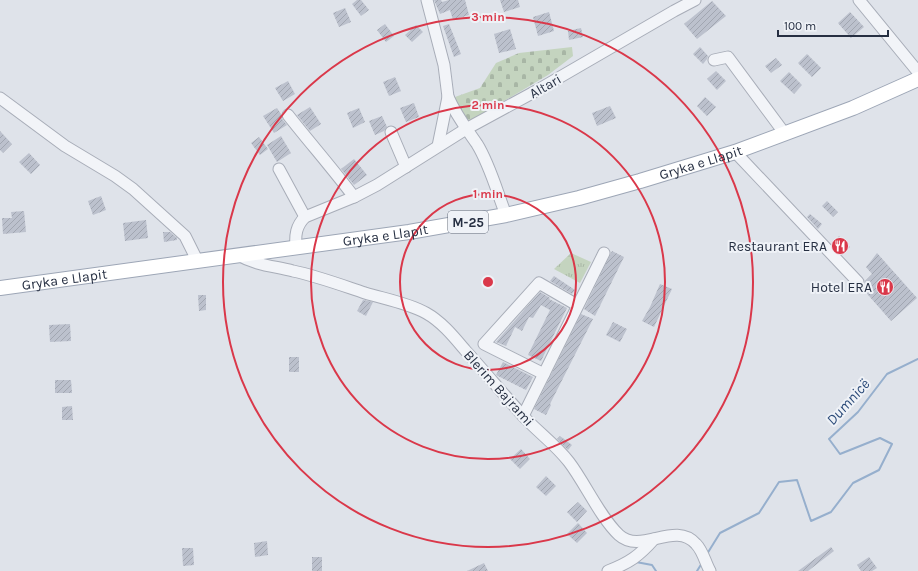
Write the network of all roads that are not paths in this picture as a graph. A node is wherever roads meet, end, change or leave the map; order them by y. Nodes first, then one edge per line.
1 (427, 0) edge
2 (696, 0) edge
3 (859, 0) edge
4 (714, 60) dead end
5 (918, 72) edge
6 (918, 79) edge
7 (448, 97) junction
8 (0, 98) edge
9 (288, 115) dead end
10 (466, 129) junction
11 (391, 132) dead end
12 (785, 134) junction
13 (438, 146) junction
14 (736, 152) junction
15 (406, 167) junction
16 (279, 169) dead end
17 (354, 197) junction
18 (506, 215) junction
19 (305, 217) junction
20 (296, 247) junction
21 (604, 253) dead end
22 (238, 255) junction
23 (197, 260) junction
24 (858, 282) dead end
25 (0, 288) edge
26 (577, 305) junction
27 (544, 374) junction
28 (524, 416) junction
29 (654, 538) junction
30 (709, 570) edge
31 (608, 571) edge

1 - 7 street
2 - 10 street, Altari
3 - 5 street
4 - 12 street
6 - 12 main road, Gryka e Llapit / M-25
7 - 10 street
7 - 13 street
8 - 23 street
9 - 17 street
10 - 13 street, Altari
10 - 18 street
11 - 15 street
12 - 14 main road, Gryka e Llapit / M-25
13 - 15 street, Altari
14 - 18 main road, Gryka e Llapit / M-25
14 - 24 street
15 - 17 street, Altari
16 - 19 street
17 - 19 street, Altari
18 - 20 main road, Gryka e Llapit / M-25
19 - 20 street
20 - 22 main road, Gryka e Llapit / M-25
21 - 26 street
22 - 23 main road, Gryka e Llapit / M-25
22 - 28 street, Blerim Bajrami
23 - 25 main road, Gryka e Llapit / M-25
26 - 27 street
26 - 27 street
27 - 28 street
28 - 29 street, Blerim Bajrami
29 - 30 street, Blerim Bajrami
29 - 31 street

